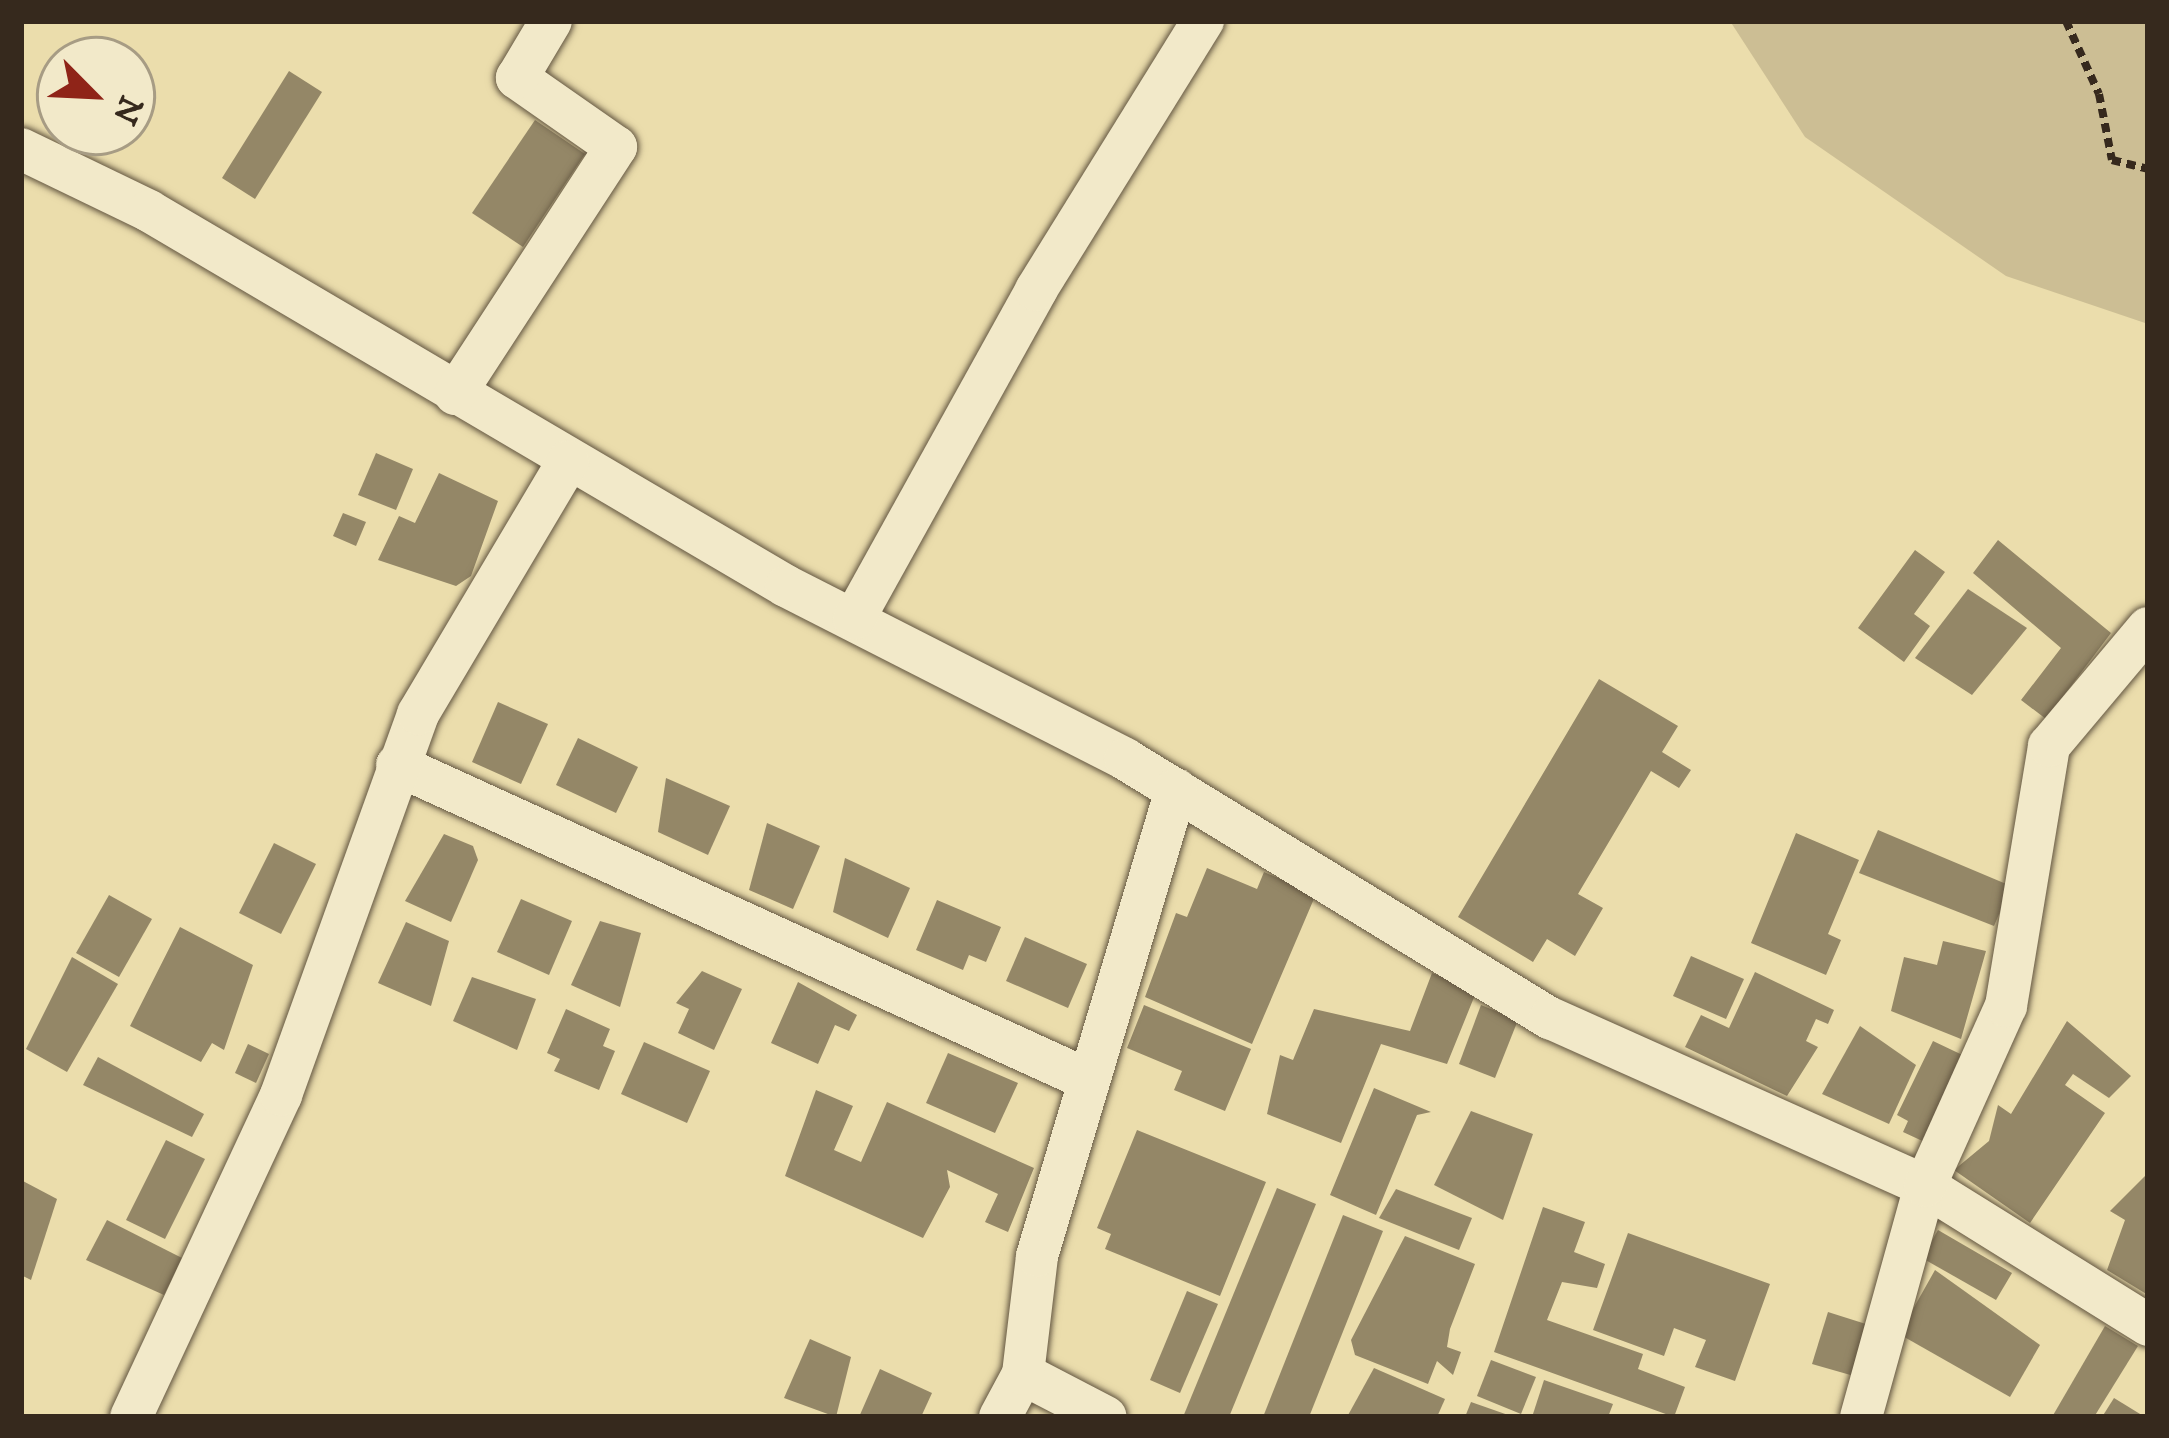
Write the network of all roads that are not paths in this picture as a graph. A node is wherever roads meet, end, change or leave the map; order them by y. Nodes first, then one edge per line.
1 (551, 21) edge
2 (1203, 21) edge
3 (21, 149) edge
4 (455, 394) junction
5 (568, 461) junction
6 (854, 619) junction
7 (2148, 628) edge
8 (397, 765) junction
9 (1175, 789) junction
10 (1084, 1078) junction
11 (1925, 1186) junction
12 (2148, 1325) edge
13 (1023, 1374) junction
14 (131, 1417) edge
15 (1000, 1417) edge
16 (1106, 1417) edge
17 (1861, 1417) edge

1 - 4 street
2 - 6 street
3 - 4 street
4 - 5 street
5 - 6 street
5 - 8 street
6 - 9 street
7 - 11 street
8 - 10 street
8 - 14 street
9 - 10 street
9 - 11 street
10 - 13 street
11 - 12 street
11 - 17 street
13 - 15 street
13 - 16 street

